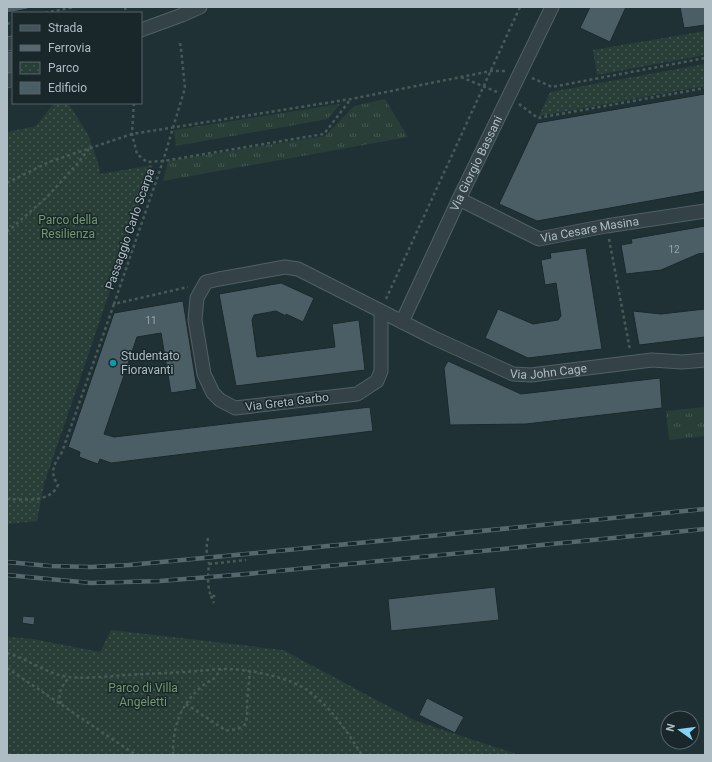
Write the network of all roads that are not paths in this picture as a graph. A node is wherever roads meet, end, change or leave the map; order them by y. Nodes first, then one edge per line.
1 (200, 7) edge
2 (552, 7) edge
3 (142, 30) edge
4 (459, 200) junction
5 (705, 211) edge
6 (381, 311) junction
7 (402, 322) junction
8 (705, 360) edge

1 - 3 street
2 - 4 street, Via Giorgio Bassani
4 - 5 street, Via Cesare Masina
4 - 7 street, Via Giorgio Bassani
6 - 6 street, Via Greta Garbo
6 - 7 street
7 - 8 street, Via John Cage

